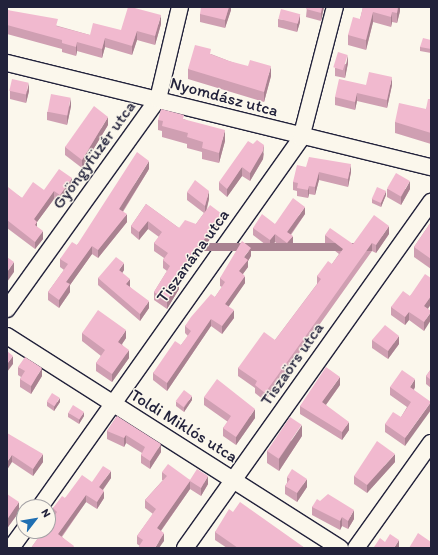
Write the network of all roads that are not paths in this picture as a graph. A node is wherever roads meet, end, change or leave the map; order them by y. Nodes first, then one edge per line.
1 (180, 7) edge
2 (336, 7) edge
3 (7, 63) edge
4 (158, 98) junction
5 (301, 138) junction
6 (431, 167) edge
7 (431, 202) edge
8 (7, 310) edge
9 (7, 336) edge
10 (111, 404) junction
11 (431, 443) edge
12 (234, 479) junction
13 (46, 499) edge
14 (18, 539) edge
15 (11, 548) edge
16 (185, 548) edge
17 (340, 548) edge
18 (356, 548) edge

1 - 4 street, Gyöngyfüzér utca
2 - 5 street, Tiszanána utca
3 - 4 street, Nyomdász utca
4 - 5 street, Nyomdász utca
4 - 8 street, Gyöngyfüzér utca
5 - 6 street, Nyomdász utca
5 - 10 street, Tiszanána utca
7 - 12 street, Tiszaörs utca
9 - 10 street, Toldi Miklós utca
10 - 12 street, Toldi Miklós utca
10 - 13 street, Tiszanána utca
11 - 18 street
12 - 16 street, Tiszaörs utca
12 - 17 street, Toldi Miklós utca
14 - 15 street

